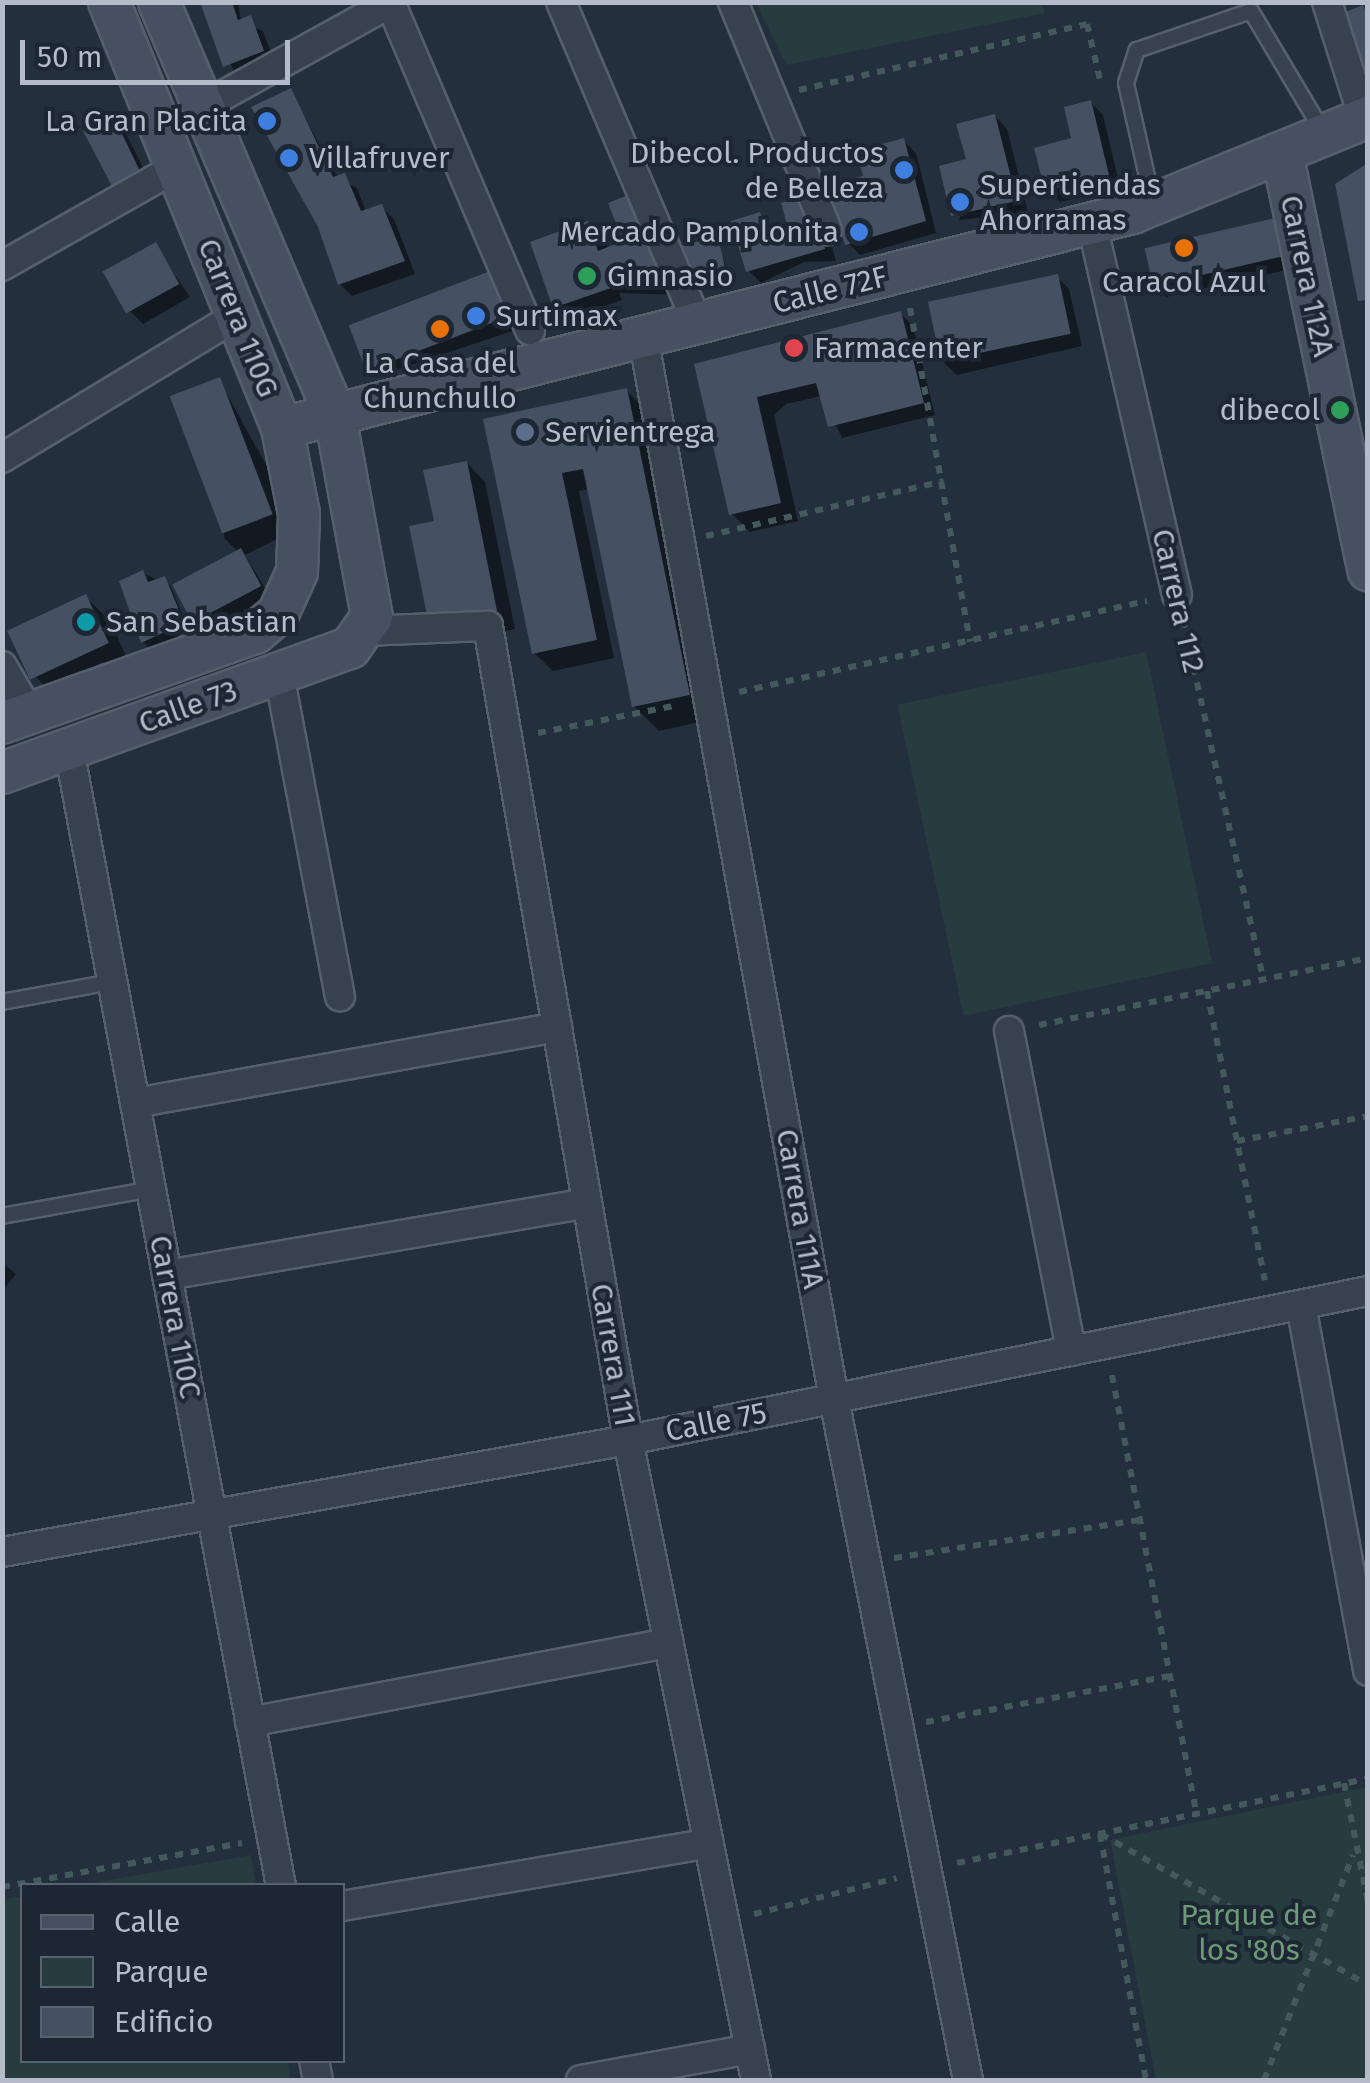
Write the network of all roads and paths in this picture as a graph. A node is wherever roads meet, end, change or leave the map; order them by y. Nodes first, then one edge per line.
1 (109, 2) edge
2 (159, 2) edge
3 (562, 2) edge
4 (733, 2) edge
5 (1328, 2) edge
6 (391, 3) edge
7 (1087, 24) dead end
8 (774, 96) junction
9 (202, 108) junction
10 (1366, 118) edge
11 (1326, 137) junction
12 (1283, 158) junction
13 (177, 166) junction
14 (1154, 206) junction
15 (1092, 224) junction
16 (827, 230) dead end
17 (2, 266) edge
18 (903, 272) junction
19 (238, 315) junction
20 (697, 322) junction
21 (530, 330) dead end
22 (642, 336) junction
23 (335, 415) junction
24 (282, 428) junction
25 (2, 458) edge
26 (944, 481) junction
27 (680, 542) junction
28 (1368, 570) edge
29 (1177, 594) junction
30 (367, 631) junction
31 (254, 633) joint
32 (970, 642) junction
33 (2, 666) edge
34 (278, 674) junction
35 (708, 698) junction
36 (16, 718) edge
37 (508, 740) junction
38 (69, 749) junction
39 (2, 772) edge
40 (1368, 958) edge
41 (1263, 979) junction
42 (112, 982) junction
43 (1208, 991) junction
44 (340, 996) dead end
45 (2, 1002) edge
46 (557, 1027) junction
47 (1009, 1031) joint
48 (135, 1104) junction
49 (1368, 1116) edge
50 (1237, 1141) junction
51 (152, 1189) junction
52 (587, 1203) junction
53 (2, 1216) edge
54 (168, 1276) junction
55 (1368, 1291) edge
56 (1302, 1304) junction
57 (1271, 1311) junction
58 (1106, 1344) junction
59 (1070, 1351) junction
60 (834, 1399) junction
61 (628, 1440) junction
62 (212, 1514) junction
63 (1140, 1520) junction
64 (2, 1552) edge
65 (866, 1562) junction
66 (668, 1643) junction
67 (1368, 1671) edge
68 (1170, 1676) junction
69 (250, 1722) junction
70 (899, 1726) junction
71 (1368, 1778) edge
72 (1344, 1784) junction
73 (1196, 1813) junction
74 (1100, 1833) junction
75 (272, 1837) junction
76 (709, 1843) junction
77 (1353, 1855) junction
78 (927, 1870) junction
79 (24, 1883) edge
80 (280, 1883) edge
81 (1368, 1902) edge
82 (345, 1905) edge
83 (724, 1922) junction
84 (1319, 1956) junction
85 (1368, 1985) edge
86 (750, 2049) junction
87 (581, 2080) edge
88 (756, 2080) edge
89 (968, 2080) edge
90 (1146, 2080) edge
91 (1264, 2080) edge

1 - 13 main road, Carrera 110G
2 - 9 main road, Carrera 110G
3 - 20 street
4 - 8 street
5 - 10 street
6 - 9 street
6 - 21 street
7 - 8 path
8 - 16 street
9 - 23 main road, Carrera 110G
10 - 11 main road, Calle 72F
11 - 12 main road, Calle 72F
11 - 14 lane
12 - 14 main road, Calle 72F
12 - 28 main road, Carrera 112A
13 - 17 street
13 - 19 main road, Carrera 110G
14 - 15 main road, Calle 72F
15 - 18 main road, Calle 72F
15 - 29 street, Carrera 112
18 - 20 main road, Calle 72F
18 - 26 path
19 - 24 main road, Carrera 110G
19 - 25 street
20 - 22 main road, Calle 72F
22 - 23 main road, Calle 72F
22 - 27 street, Carrera 111A
23 - 24 main road, Calle 72F
23 - 30 main road, Carrera 110G
24 - 31 main road, Carrera 110G
26 - 27 path
26 - 32 path
27 - 35 street, Carrera 111A
29 - 32 path
29 - 41 path, Carrera 112
30 - 34 main road, Calle 73
30 - 37 street, Carrera 111
31 - 36 main road, Calle 73
32 - 35 path
33 - 36 street
34 - 38 main road, Calle 73
34 - 44 street
35 - 37 path
35 - 60 street, Carrera 111A
37 - 46 street, Carrera 111
38 - 39 main road, Calle 73
38 - 42 street, Carrera 110C
40 - 41 path
41 - 43 path
42 - 45 lane
42 - 48 street, Carrera 110C
43 - 47 path
43 - 50 path
46 - 48 street
46 - 52 street, Carrera 111
47 - 59 street
48 - 51 street, Carrera 110C
49 - 50 path
50 - 57 path
51 - 53 lane
51 - 54 street, Carrera 110C
52 - 54 street
52 - 61 street, Carrera 111
54 - 62 street, Carrera 110C
55 - 56 street, Calle 75
56 - 57 street, Calle 75
56 - 67 street
57 - 58 street, Calle 75
58 - 59 street, Calle 75
58 - 63 path
59 - 60 street, Calle 75
60 - 61 street, Calle 75
60 - 65 street, Carrera 111A
61 - 62 street, Calle 75
61 - 66 street, Carrera 111
62 - 64 street, Calle 75
62 - 69 street, Carrera 110C
63 - 65 path
63 - 68 path
65 - 70 street, Carrera 111A
66 - 69 street
66 - 76 street, Carrera 111
68 - 70 path
68 - 73 path
69 - 75 street, Carrera 110C
70 - 78 street, Carrera 111A
71 - 72 path
72 - 73 path
72 - 77 path
73 - 74 path
74 - 78 path
74 - 84 path
74 - 90 path
75 - 79 path
75 - 80 street, Carrera 110C
76 - 82 street
76 - 83 street, Carrera 111
77 - 81 path
77 - 84 path
78 - 83 path
78 - 89 street, Carrera 111A
83 - 86 street, Carrera 111
84 - 85 path
84 - 91 path
86 - 87 street
86 - 88 street, Carrera 111

